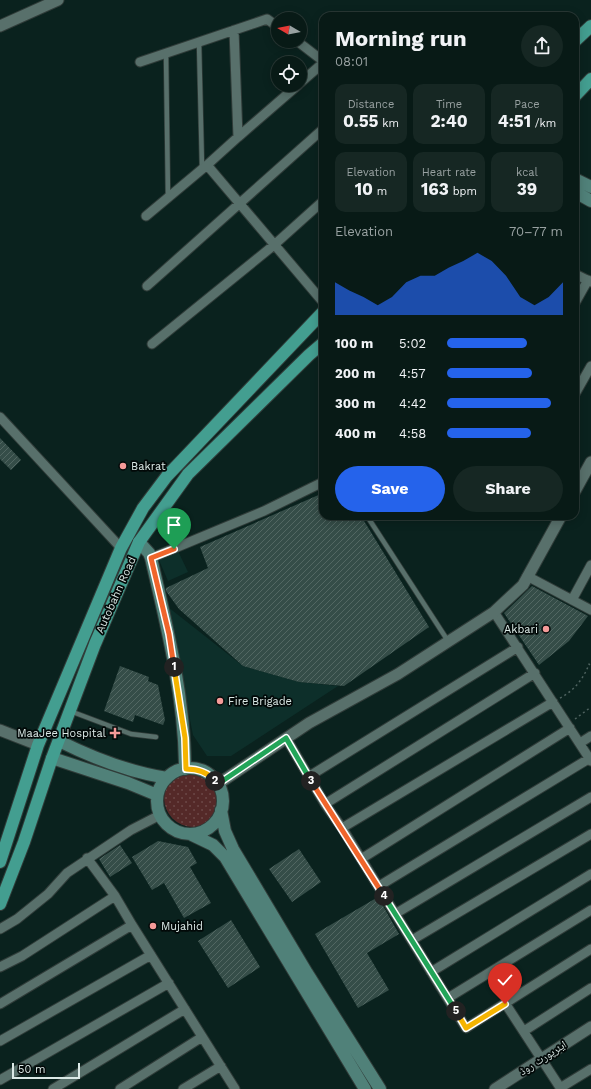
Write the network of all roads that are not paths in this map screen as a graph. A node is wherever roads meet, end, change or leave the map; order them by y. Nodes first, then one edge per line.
1 (58, 0) edge
2 (271, 22) edge
3 (0, 26) edge
4 (591, 26) edge
5 (234, 30) junction
6 (579, 38) edge
7 (199, 42) junction
8 (306, 48) edge
9 (166, 53) junction
10 (319, 59) edge
11 (140, 62) dead end
12 (319, 66) edge
13 (307, 77) edge
14 (591, 79) edge
15 (290, 92) edge
16 (579, 92) edge
17 (319, 133) edge
18 (238, 137) junction
19 (204, 168) junction
20 (579, 181) edge
21 (591, 187) edge
22 (579, 194) edge
23 (168, 198) junction
24 (591, 201) edge
25 (239, 203) junction
26 (319, 205) edge
27 (146, 216) dead end
28 (274, 244) junction
29 (579, 276) edge
30 (589, 281) edge
31 (147, 286) dead end
32 (319, 297) edge
33 (579, 297) edge
34 (319, 316) edge
35 (152, 344) dead end
36 (319, 346) edge
37 (591, 366) edge
38 (579, 387) edge
39 (0, 417) edge
40 (591, 462) edge
41 (319, 484) edge
42 (579, 484) edge
43 (370, 520) edge
44 (559, 520) edge
45 (139, 542) junction
46 (121, 548) junction
47 (151, 558) junction
48 (591, 564) edge
49 (527, 576) junction
50 (572, 600) junction
51 (591, 610) edge
52 (494, 612) junction
53 (448, 641) junction
54 (518, 647) junction
55 (535, 673) junction
56 (553, 702) junction
57 (70, 711) junction
58 (569, 726) junction
59 (0, 730) edge
60 (591, 736) edge
61 (156, 737) dead end
62 (286, 738) junction
63 (59, 741) junction
64 (580, 742) junction
65 (38, 745) junction
66 (52, 758) junction
67 (590, 760) edge
68 (186, 769) junction
69 (308, 777) junction
70 (167, 778) junction
71 (218, 784) junction
72 (157, 795) junction
73 (591, 797) edge
74 (325, 804) junction
75 (221, 810) junction
76 (160, 815) junction
77 (342, 828) junction
78 (190, 834) junction
79 (591, 834) edge
80 (87, 858) junction
81 (361, 859) junction
82 (0, 862) edge
83 (591, 874) edge
84 (379, 886) junction
85 (115, 896) junction
86 (0, 904) edge
87 (591, 910) edge
88 (395, 914) junction
89 (132, 925) junction
90 (0, 929) edge
91 (412, 940) junction
92 (591, 949) edge
93 (151, 955) junction
94 (0, 967) edge
95 (431, 972) junction
96 (169, 983) junction
97 (591, 988) edge
98 (448, 998) junction
99 (0, 1004) edge
100 (505, 1004) junction
101 (185, 1009) junction
102 (591, 1027) edge
103 (524, 1031) junction
104 (202, 1037) junction
105 (0, 1041) edge
106 (541, 1059) junction
107 (221, 1066) junction
108 (591, 1069) edge
109 (0, 1080) edge
110 (54, 1089) edge
111 (120, 1089) edge
112 (183, 1089) edge
113 (235, 1089) edge
114 (365, 1089) edge
115 (380, 1089) edge
116 (495, 1089) edge
117 (561, 1089) edge

1 - 3 street
2 - 5 street
4 - 6 highway
5 - 7 street
5 - 18 street
7 - 9 street
7 - 19 lane
8 - 10 street
9 - 11 street
9 - 23 lane
12 - 13 street
14 - 16 highway
15 - 18 street
17 - 25 street
18 - 19 street
19 - 23 street
19 - 25 street
20 - 21 main road
22 - 24 main road
23 - 27 street
25 - 28 street
25 - 31 street
26 - 28 street
28 - 32 street
28 - 35 street
29 - 30 street
30 - 33 street
34 - 46 highway, Autobahn Road
36 - 45 highway, Autobahn Road
37 - 38 street
39 - 46 street
40 - 42 street
41 - 47 street
43 - 53 lane
44 - 49 street
45 - 47 main road
45 - 57 highway, Autobahn Road
46 - 65 highway, Autobahn Road
47 - 68 main road
48 - 50 street
49 - 50 street
49 - 52 street
50 - 51 street
52 - 53 street
52 - 54 street
53 - 62 street
54 - 55 street
54 - 69 street
55 - 56 street
55 - 74 street
56 - 58 street
56 - 77 street
57 - 61 lane
57 - 63 highway, Autobahn Road
58 - 64 street
58 - 81 street
59 - 65 street
60 - 64 street
62 - 69 street
62 - 71 street
63 - 66 highway, Autobahn Road
63 - 70 main road
64 - 67 street
65 - 82 highway, Autobahn Road
66 - 72 main road
66 - 86 highway, Autobahn Road
67 - 84 street
68 - 70 main road
68 - 71 main road
69 - 74 street
70 - 72 main road
71 - 75 main road
72 - 76 main road
73 - 88 street
74 - 77 street
75 - 78 main road
75 - 115 main road
76 - 78 main road
76 - 80 street
77 - 81 street
78 - 114 main road
79 - 91 street
80 - 85 street
80 - 90 street
81 - 84 street
83 - 95 street
84 - 88 street
85 - 89 street
85 - 94 street
87 - 98 street
88 - 91 street
89 - 93 street
89 - 99 street
91 - 95 street
92 - 100 street
93 - 96 street
93 - 105 street
95 - 98 street
96 - 101 street
96 - 109 street
97 - 103 street
98 - 100 street
100 - 103 street
101 - 104 street
101 - 110 street
102 - 106 street, ایئرپورٹ روڈ
103 - 106 street
104 - 107 street
104 - 111 street
106 - 116 street, ایئرپورٹ روڈ
106 - 117 street
107 - 112 street
107 - 113 street
108 - 117 street

